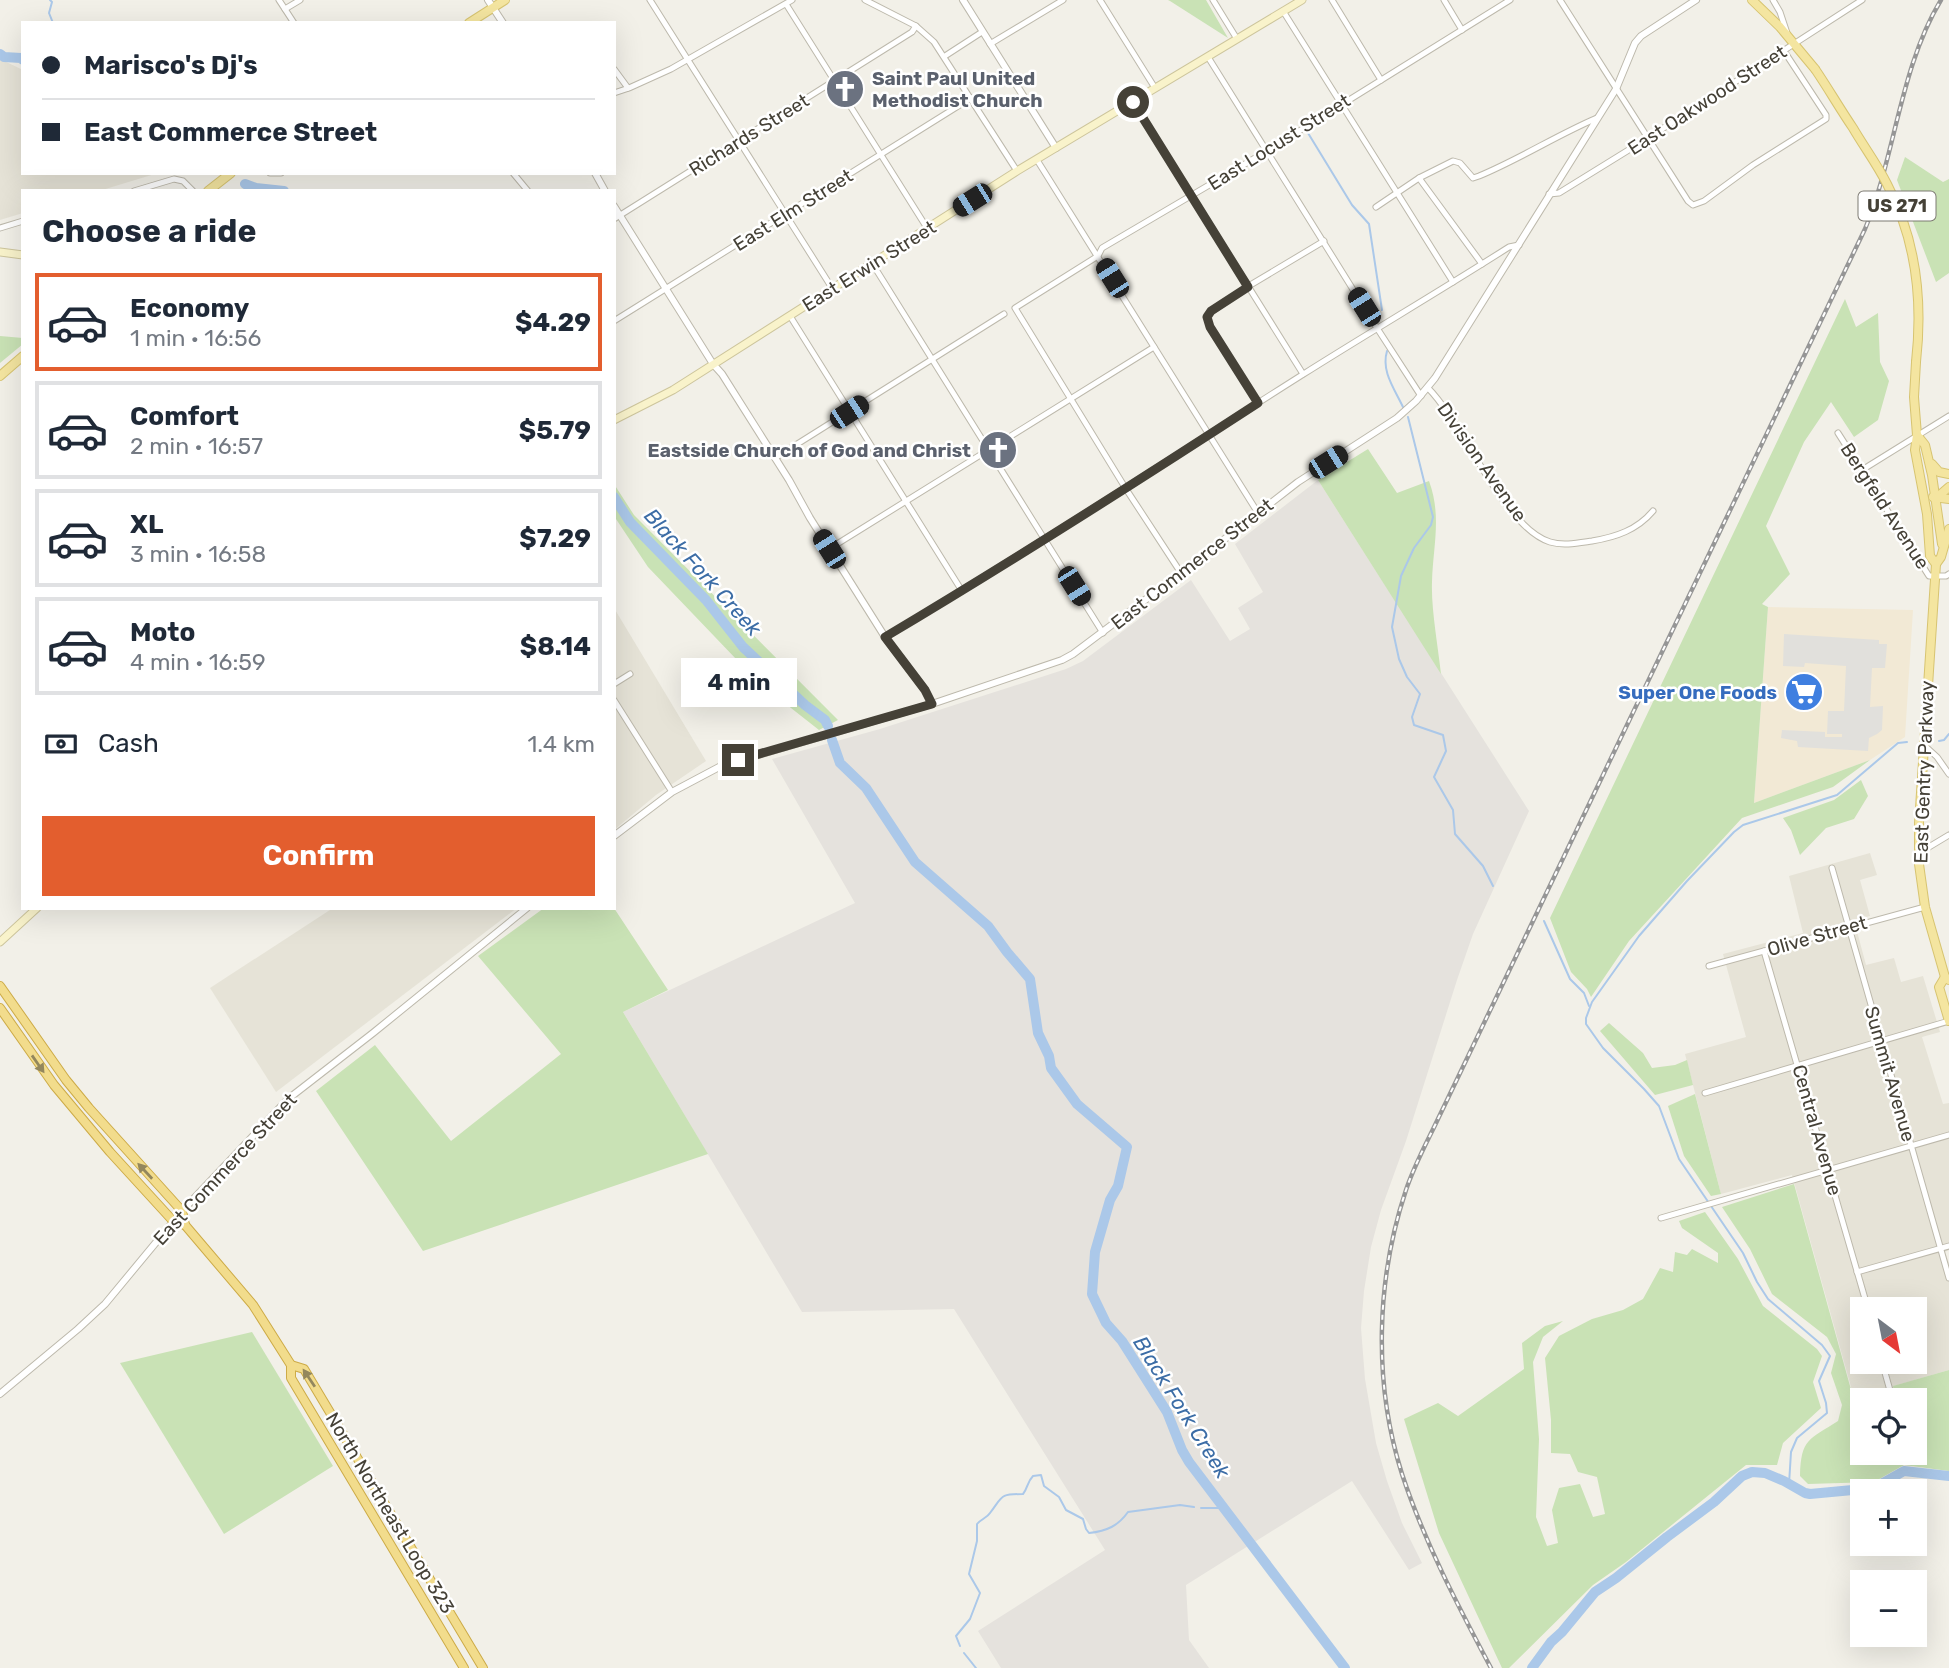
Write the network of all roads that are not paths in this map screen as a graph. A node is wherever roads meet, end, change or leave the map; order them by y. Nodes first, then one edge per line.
1 (279, 0) edge
2 (300, 0) edge
3 (505, 0) edge
4 (650, 0) edge
5 (792, 0) edge
6 (865, 0) edge
7 (963, 0) edge
8 (1063, 0) edge
9 (1100, 0) edge
10 (1213, 0) edge
11 (1302, 0) edge
12 (1332, 0) edge
13 (1444, 0) edge
14 (1510, 0) edge
15 (1560, 0) edge
16 (1696, 0) edge
17 (1752, 0) edge
18 (1773, 0) edge
19 (1862, 0) edge
20 (491, 4) edge
21 (786, 4) junction
22 (285, 9) junction
23 (1283, 11) junction
24 (293, 21) edge
25 (471, 21) edge
26 (502, 21) edge
27 (916, 26) junction
28 (1462, 30) junction
29 (982, 32) junction
30 (1237, 39) junction
31 (1791, 40) junction
32 (990, 44) junction
33 (1784, 51) junction
34 (945, 56) junction
35 (1208, 57) junction
36 (688, 60) junction
37 (616, 72) edge
38 (1381, 80) junction
39 (835, 81) junction
40 (628, 88) junction
41 (1155, 88) junction
42 (1616, 89) junction
43 (616, 92) edge
44 (971, 97) junction
45 (1133, 102) junction
46 (1341, 104) junction
47 (1597, 118) junction
48 (1648, 138) junction
49 (739, 142) junction
50 (1056, 148) junction
51 (1267, 151) junction
52 (881, 154) junction
53 (1037, 160) junction
54 (1017, 171) junction
55 (228, 175) edge
56 (515, 175) edge
57 (1419, 178) junction
58 (141, 189) edge
59 (191, 189) edge
60 (211, 189) edge
61 (526, 189) edge
62 (1396, 193) junction
63 (1549, 194) junction
64 (1192, 196) junction
65 (1376, 207) dead end
66 (785, 215) junction
67 (617, 217) edge
68 (21, 222) edge
69 (0, 228) edge
70 (927, 228) junction
71 (1324, 241) junction
72 (1519, 245) junction
73 (0, 251) edge
74 (21, 255) edge
75 (1098, 256) junction
76 (872, 263) junction
77 (1482, 264) junction
78 (1453, 282) junction
79 (1248, 287) junction
80 (832, 288) junction
81 (666, 290) junction
82 (1004, 314) dead end
83 (790, 316) junction
84 (616, 320) edge
85 (1377, 328) junction
86 (1154, 347) junction
87 (21, 358) edge
88 (932, 358) junction
89 (713, 364) junction
90 (1303, 374) junction
91 (0, 376) edge
92 (1428, 388) junction
93 (1421, 396) junction
94 (1070, 399) junction
95 (1258, 403) junction
96 (849, 412) junction
97 (1949, 416) edge
98 (616, 420) edge
99 (1838, 433) dead end
100 (1209, 435) junction
101 (1917, 435) junction
102 (988, 450) junction
103 (1927, 456) junction
104 (775, 458) junction
105 (1861, 470) junction
106 (1949, 474) edge
107 (1949, 486) edge
108 (1126, 489) junction
109 (1922, 489) junction
110 (1936, 498) junction
111 (1949, 499) edge
112 (905, 502) junction
113 (1653, 511) dead end
114 (1258, 513) junction
115 (1927, 513) junction
116 (1949, 529) edge
117 (1045, 540) junction
118 (829, 549) junction
119 (1942, 551) junction
120 (1936, 564) junction
121 (1181, 573) junction
122 (1935, 576) junction
123 (1948, 577) edge
124 (962, 592) junction
125 (1103, 633) junction
126 (885, 637) junction
127 (630, 674) dead end
128 (616, 683) edge
129 (616, 703) edge
130 (932, 704) junction
131 (1925, 746) junction
132 (1949, 774) edge
133 (672, 792) junction
134 (616, 834) edge
135 (1949, 835) edge
136 (1919, 853) junction
137 (1832, 869) dead end
138 (1925, 907) junction
139 (35, 910) edge
140 (525, 910) edge
141 (1848, 927) junction
142 (0, 942) edge
143 (1764, 951) junction
144 (1709, 966) dead end
145 (1947, 978) edge
146 (0, 986) edge
147 (0, 1008) edge
148 (1949, 1021) edge
149 (1881, 1042) junction
150 (1799, 1066) junction
151 (1705, 1093) dead end
152 (1949, 1135) edge
153 (1910, 1145) junction
154 (1827, 1169) junction
155 (182, 1212) junction
156 (1661, 1218) dead end
157 (174, 1222) junction
158 (185, 1225) junction
159 (1949, 1246) edge
160 (1941, 1248) junction
161 (1857, 1272) junction
162 (1949, 1278) edge
163 (1864, 1297) edge
164 (291, 1364) junction
165 (0, 1394) edge
166 (391, 1514) junction
167 (377, 1522) junction
168 (464, 1668) edge
169 (483, 1668) edge

1 - 22 street
2 - 22 street
3 - 20 main road
4 - 36 street
5 - 21 street
6 - 27 street
7 - 29 street
8 - 32 street
9 - 41 street
10 - 30 street
11 - 23 main road, East Erwin Street
12 - 38 street
13 - 28 street
14 - 28 street, East Locust Street
15 - 42 street
16 - 42 street, East Commerce Street
17 - 31 main road, US 271
18 - 31 street
19 - 31 street, East Oakwood Street
20 - 25 main road
20 - 26 street
21 - 36 street
21 - 39 street
22 - 24 street
23 - 30 main road, East Erwin Street
23 - 46 street
27 - 34 street
27 - 39 street, Richards Street
28 - 38 street, East Locust Street
29 - 32 street
29 - 34 street
30 - 35 main road, East Erwin Street
31 - 33 street, East Oakwood Street
31 - 101 main road, US 271, bridge
32 - 50 street
33 - 48 street, East Oakwood Street
33 - 48 street
34 - 44 street
35 - 41 main road, East Erwin Street
35 - 51 street
36 - 40 street
36 - 49 street
37 - 40 street
38 - 46 street, East Locust Street
39 - 49 street, Richards Street
39 - 52 street
40 - 43 street
41 - 45 main road, East Erwin Street
42 - 47 street, East Commerce Street
42 - 48 street
44 - 52 street, East Elm Street
44 - 54 street
45 - 50 main road, East Erwin Street
45 - 64 street
46 - 51 street, East Locust Street
46 - 62 street
47 - 57 street
47 - 63 street, East Commerce Street
48 - 63 street, East Oakwood Street
49 - 66 street
49 - 67 street, Richards Street
50 - 53 main road, East Erwin Street
51 - 64 street, East Locust Street
51 - 71 street
52 - 66 street, East Elm Street
52 - 70 street
53 - 54 main road, East Erwin Street
53 - 75 street
54 - 70 main road, East Erwin Street
55 - 60 main road
56 - 61 street
57 - 62 street
57 - 77 street
58 - 59 street
62 - 65 street
62 - 78 street
63 - 72 street, East Commerce Street
64 - 75 street, East Locust Street
64 - 79 street
66 - 80 street
66 - 81 street, East Elm Street
67 - 81 street
68 - 69 street
70 - 76 main road, East Erwin Street
71 - 79 street
71 - 85 street
72 - 77 street
72 - 92 street, East Commerce Street
73 - 74 main road
75 - 86 street
75 - 94 street, East Locust Street
76 - 80 main road, East Erwin Street
76 - 88 street
77 - 78 street
78 - 85 street
79 - 90 street
79 - 95 street
80 - 83 main road, East Erwin Street
81 - 84 street, East Elm Street
81 - 89 street
82 - 88 street
83 - 89 main road, East Erwin Street
83 - 96 street
85 - 90 street
85 - 93 street
86 - 94 street
86 - 100 street
87 - 91 main road
88 - 96 street
88 - 102 street
89 - 98 main road, East Erwin Street
89 - 104 street
90 - 95 street
92 - 93 street, East Commerce Street
92 - 113 street, Division Avenue
93 - 114 street, East Commerce Street
94 - 102 street
94 - 108 street
95 - 100 street
96 - 104 street
96 - 112 street
97 - 101 street
99 - 105 street, Bergfeld Avenue
100 - 108 street
100 - 114 street
101 - 103 main road, US 271
101 - 105 street
101 - 109 main road, US 271
102 - 112 street
102 - 117 street
103 - 106 main road
103 - 110 main road, US 271
104 - 118 street
105 - 122 street, Bergfeld Avenue
107 - 110 main road
108 - 117 street
108 - 121 street
109 - 110 main road
109 - 115 main road, US 271
110 - 111 main road
110 - 115 main road
110 - 119 main road, US 271
112 - 118 street
112 - 124 street
114 - 121 street, East Commerce Street
115 - 120 main road, East Gentry Parkway / US 271
116 - 119 main road, East Gentry Parkway
117 - 124 street
117 - 125 street
118 - 126 street
119 - 120 main road, East Gentry Parkway / US 271
120 - 122 main road, East Gentry Parkway / US 271
121 - 125 street, East Commerce Street
122 - 123 street
122 - 131 main road, East Gentry Parkway / US 271
124 - 126 street
125 - 130 street, East Commerce Street
126 - 130 street
127 - 128 street
129 - 133 street
130 - 133 street, East Commerce Street
131 - 132 street
131 - 136 main road, East Gentry Parkway / US 271
133 - 134 street, East Commerce Street
135 - 136 street
136 - 138 main road, East Gentry Parkway / US 271
137 - 141 street, Summit Avenue
138 - 141 street, Olive Street
138 - 145 main road, East Gentry Parkway / US 271
139 - 142 main road
140 - 155 street, East Commerce Street
141 - 143 street, Olive Street
141 - 149 street, Summit Avenue
143 - 144 street, Olive Street
143 - 150 street, Central Avenue
145 - 148 main road, East Gentry Parkway / US 271
155 -> 146 highway, North Northeast Loop 323
147 -> 157 highway
148 - 149 street
149 - 150 street
149 - 153 street, Summit Avenue
150 - 151 street
150 - 154 street, Central Avenue
152 - 153 street
153 - 154 street
153 - 160 street, Summit Avenue
154 - 156 street
154 - 161 street, Central Avenue
155 - 157 street, East Commerce Street
155 - 158 highway, North Northeast Loop 323
157 - 158 highway
157 - 165 street, East Commerce Street
158 - 164 highway, North Northeast Loop 323
159 - 160 street
160 - 161 street
160 - 162 street, Summit Avenue
161 - 163 street, Central Avenue
166 -> 164 highway, North Northeast Loop 323
164 - 167 highway, North Northeast Loop 323
166 - 167 highway
166 - 169 highway, North Northeast Loop 323
167 - 168 highway, North Northeast Loop 323

